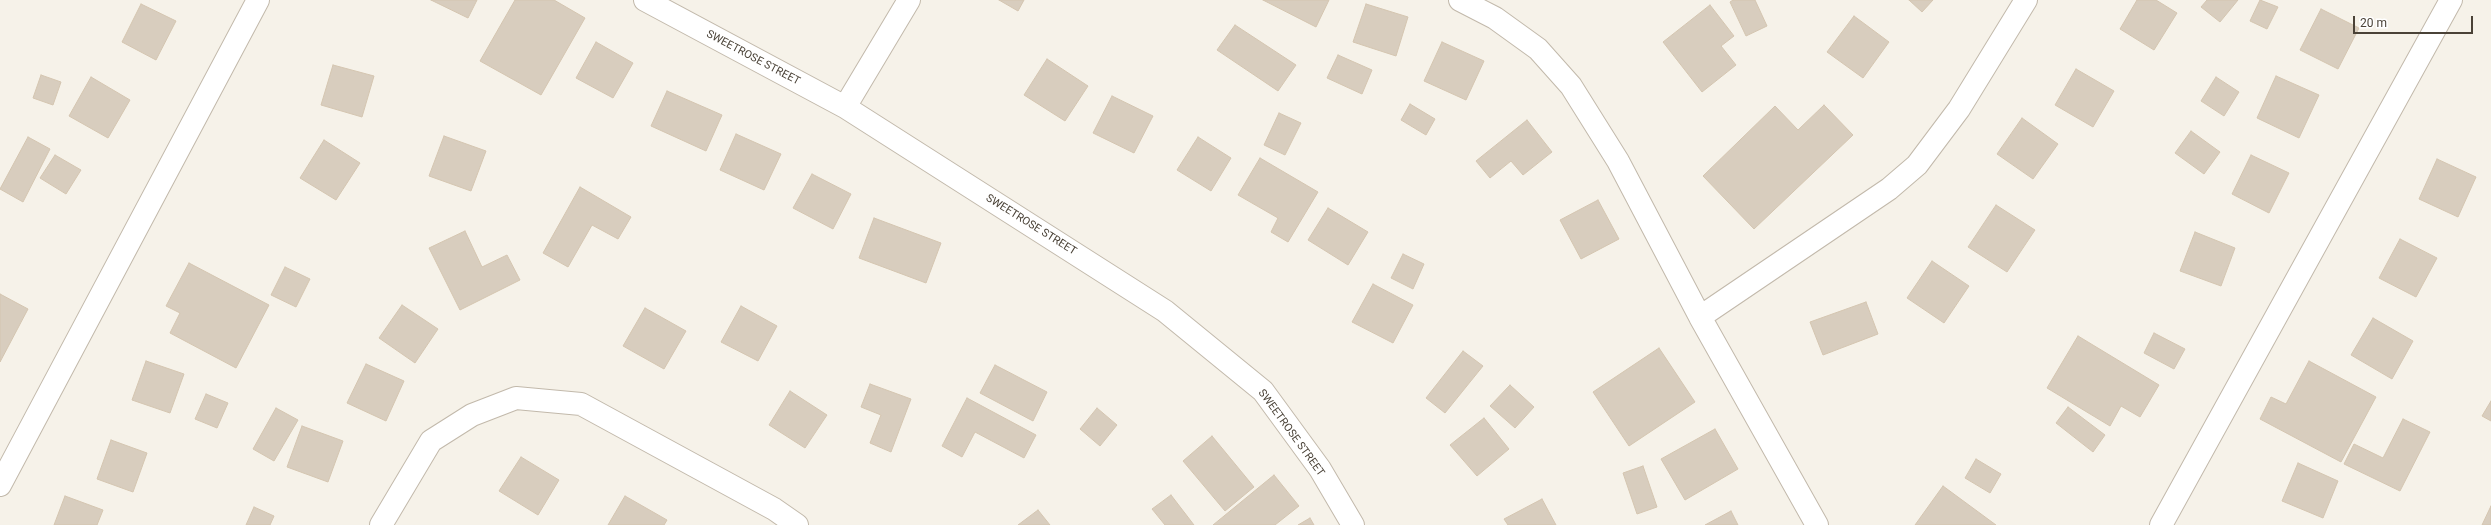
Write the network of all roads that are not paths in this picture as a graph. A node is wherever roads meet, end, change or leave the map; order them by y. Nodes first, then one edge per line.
1 (258, 0) edge
2 (645, 0) edge
3 (909, 0) edge
4 (1460, 0) edge
5 (2026, 0) edge
6 (2451, 0) edge
7 (845, 107) junction
8 (1700, 317) junction
9 (0, 485) edge
10 (381, 525) edge
11 (797, 525) edge
12 (1353, 525) edge
13 (1817, 525) edge
14 (2161, 525) edge

1 - 9 street
2 - 7 street, SWEETROSE STREET
3 - 7 street
4 - 8 street
5 - 8 street
6 - 14 street
7 - 12 street, SWEETROSE STREET
8 - 13 street
10 - 11 street

